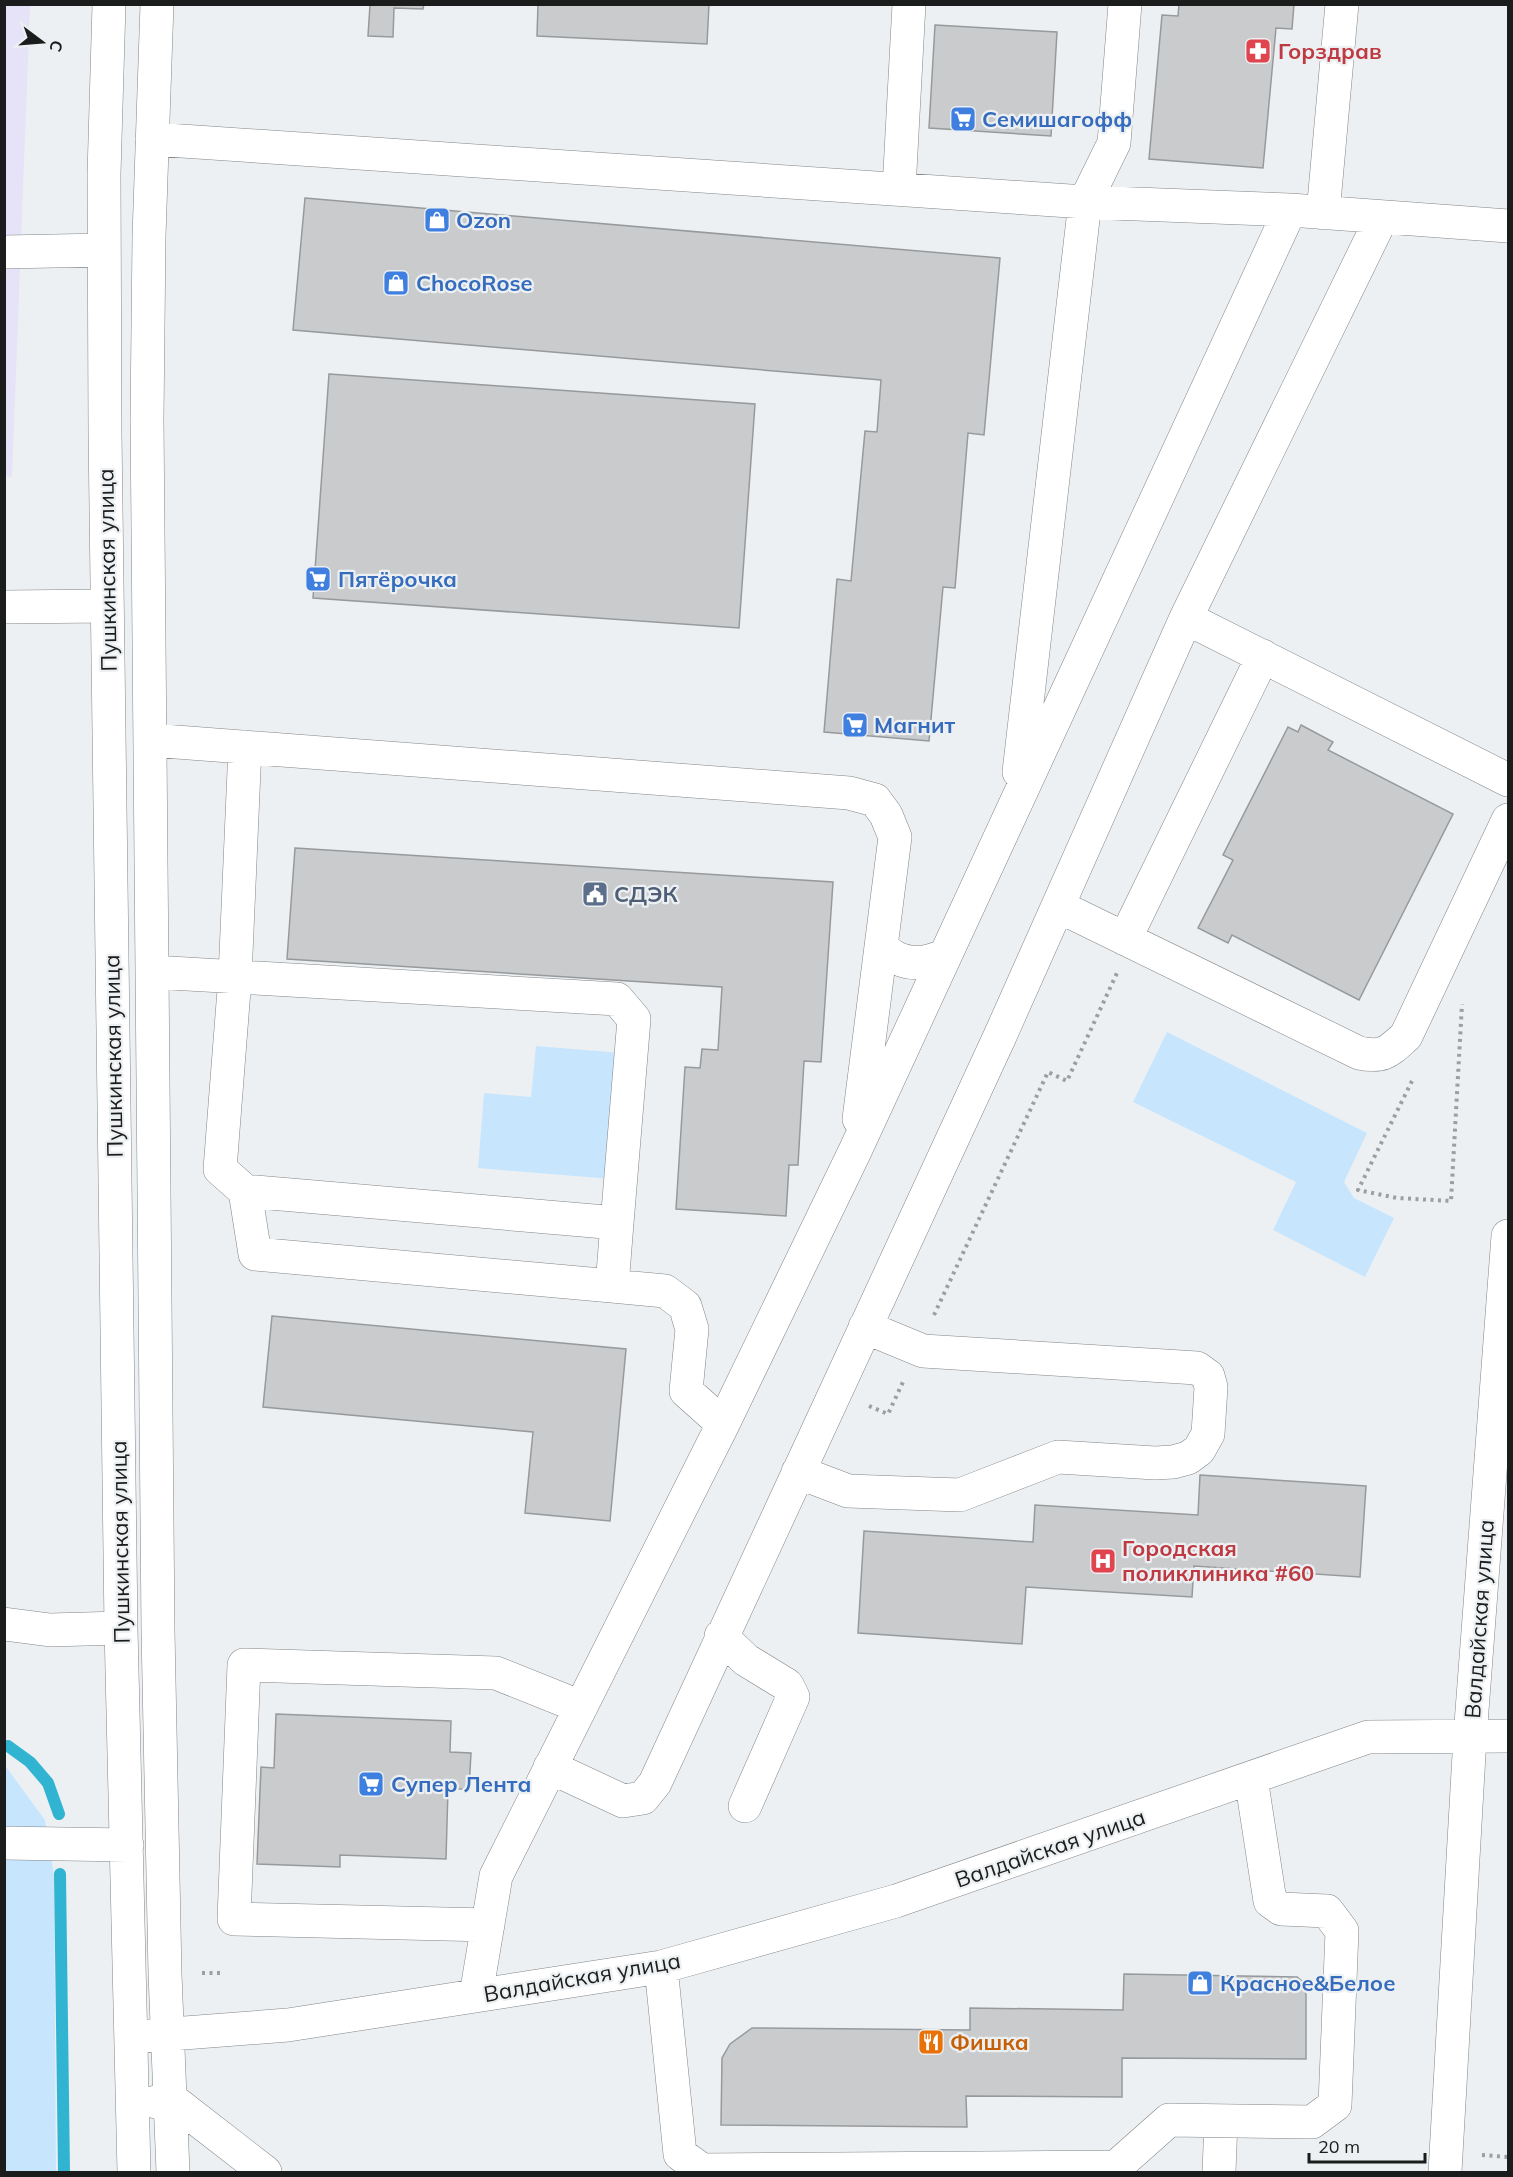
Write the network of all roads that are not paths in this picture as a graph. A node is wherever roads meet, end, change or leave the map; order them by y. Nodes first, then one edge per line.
1 (110, 4) edge
2 (157, 4) edge
3 (909, 4) edge
4 (1125, 4) edge
5 (1342, 4) edge
6 (152, 139) junction
7 (899, 189) junction
8 (1084, 202) junction
9 (1290, 210) junction
10 (1323, 213) junction
11 (1382, 217) junction
12 (1509, 226) edge
13 (104, 250) junction
14 (4, 252) edge
15 (107, 606) junction
16 (4, 607) edge
17 (1186, 618) junction
18 (1263, 656) junction
19 (150, 741) junction
20 (245, 747) junction
21 (1509, 780) edge
22 (1016, 801) junction
23 (1509, 820) edge
24 (1058, 906) junction
25 (1137, 945) junction
26 (881, 947) junction
27 (945, 955) junction
28 (153, 972) junction
29 (235, 978) junction
30 (855, 1151) junction
31 (245, 1191) junction
32 (617, 1223) junction
33 (1509, 1236) edge
34 (612, 1286) junction
35 (865, 1327) junction
36 (723, 1424) junction
37 (798, 1472) junction
38 (4, 1624) edge
39 (122, 1628) junction
40 (721, 1636) junction
41 (581, 1707) junction
42 (1509, 1736) edge
43 (1470, 1737) junction
44 (550, 1767) junction
45 (1251, 1778) junction
46 (745, 1806) dead end
47 (4, 1843) edge
48 (127, 1845) junction
49 (488, 1925) junction
50 (661, 1967) junction
51 (476, 1995) junction
52 (167, 2034) junction
53 (131, 2037) junction
54 (133, 2107) junction
55 (171, 2113) junction
56 (1221, 2121) junction
57 (134, 2172) edge
58 (173, 2172) edge
59 (228, 2172) edge
60 (265, 2172) edge
61 (1220, 2172) edge
62 (1445, 2172) edge

1 - 13 street, Пушкинская улица
2 - 6 street, Пушкинская улица
3 - 7 street
4 - 8 street
5 - 10 street
6 - 7 street
6 - 19 street, Пушкинская улица
7 - 8 street
8 - 9 street
8 - 22 street
9 - 10 street
9 - 22 street
10 - 11 street
11 - 12 street
11 - 17 street
13 - 14 street
13 - 15 street, Пушкинская улица
15 - 16 street
15 - 39 street, Пушкинская улица
17 - 18 street
17 - 24 street
18 - 21 street
18 - 25 street
19 - 20 street
19 - 28 street, Пушкинская улица
20 - 26 street
20 - 29 street
22 - 27 street
23 - 25 street
24 - 25 street
24 - 35 street
26 - 27 street
26 - 30 street
27 - 30 street
28 - 29 street
28 - 52 street, Пушкинская улица
29 - 31 street
29 - 32 street
30 - 36 street
31 - 32 street
31 - 34 street
32 - 34 street
33 - 43 street, Валдайская улица
34 - 36 street
35 - 37 street
35 - 37 street
36 - 41 street
37 - 40 street
38 - 39 street
39 - 48 street, Пушкинская улица
40 - 44 street
40 - 46 street
41 - 44 street
41 - 49 street
42 - 43 street
43 - 45 street, Валдайская улица
43 - 62 street
44 - 49 street
45 - 50 street, Валдайская улица
45 - 56 street
47 - 48 street
48 - 53 street, Пушкинская улица
49 - 51 street
50 - 51 street, Валдайская улица
50 - 56 street
51 - 52 street, Валдайская улица
52 - 53 street, Валдайская улица
52 - 55 street, Пушкинская улица
53 - 54 street, Пушкинская улица
54 - 55 street
54 - 57 street, Пушкинская улица
55 - 58 street, Пушкинская улица
55 - 59 street
55 - 60 street
56 - 61 street

